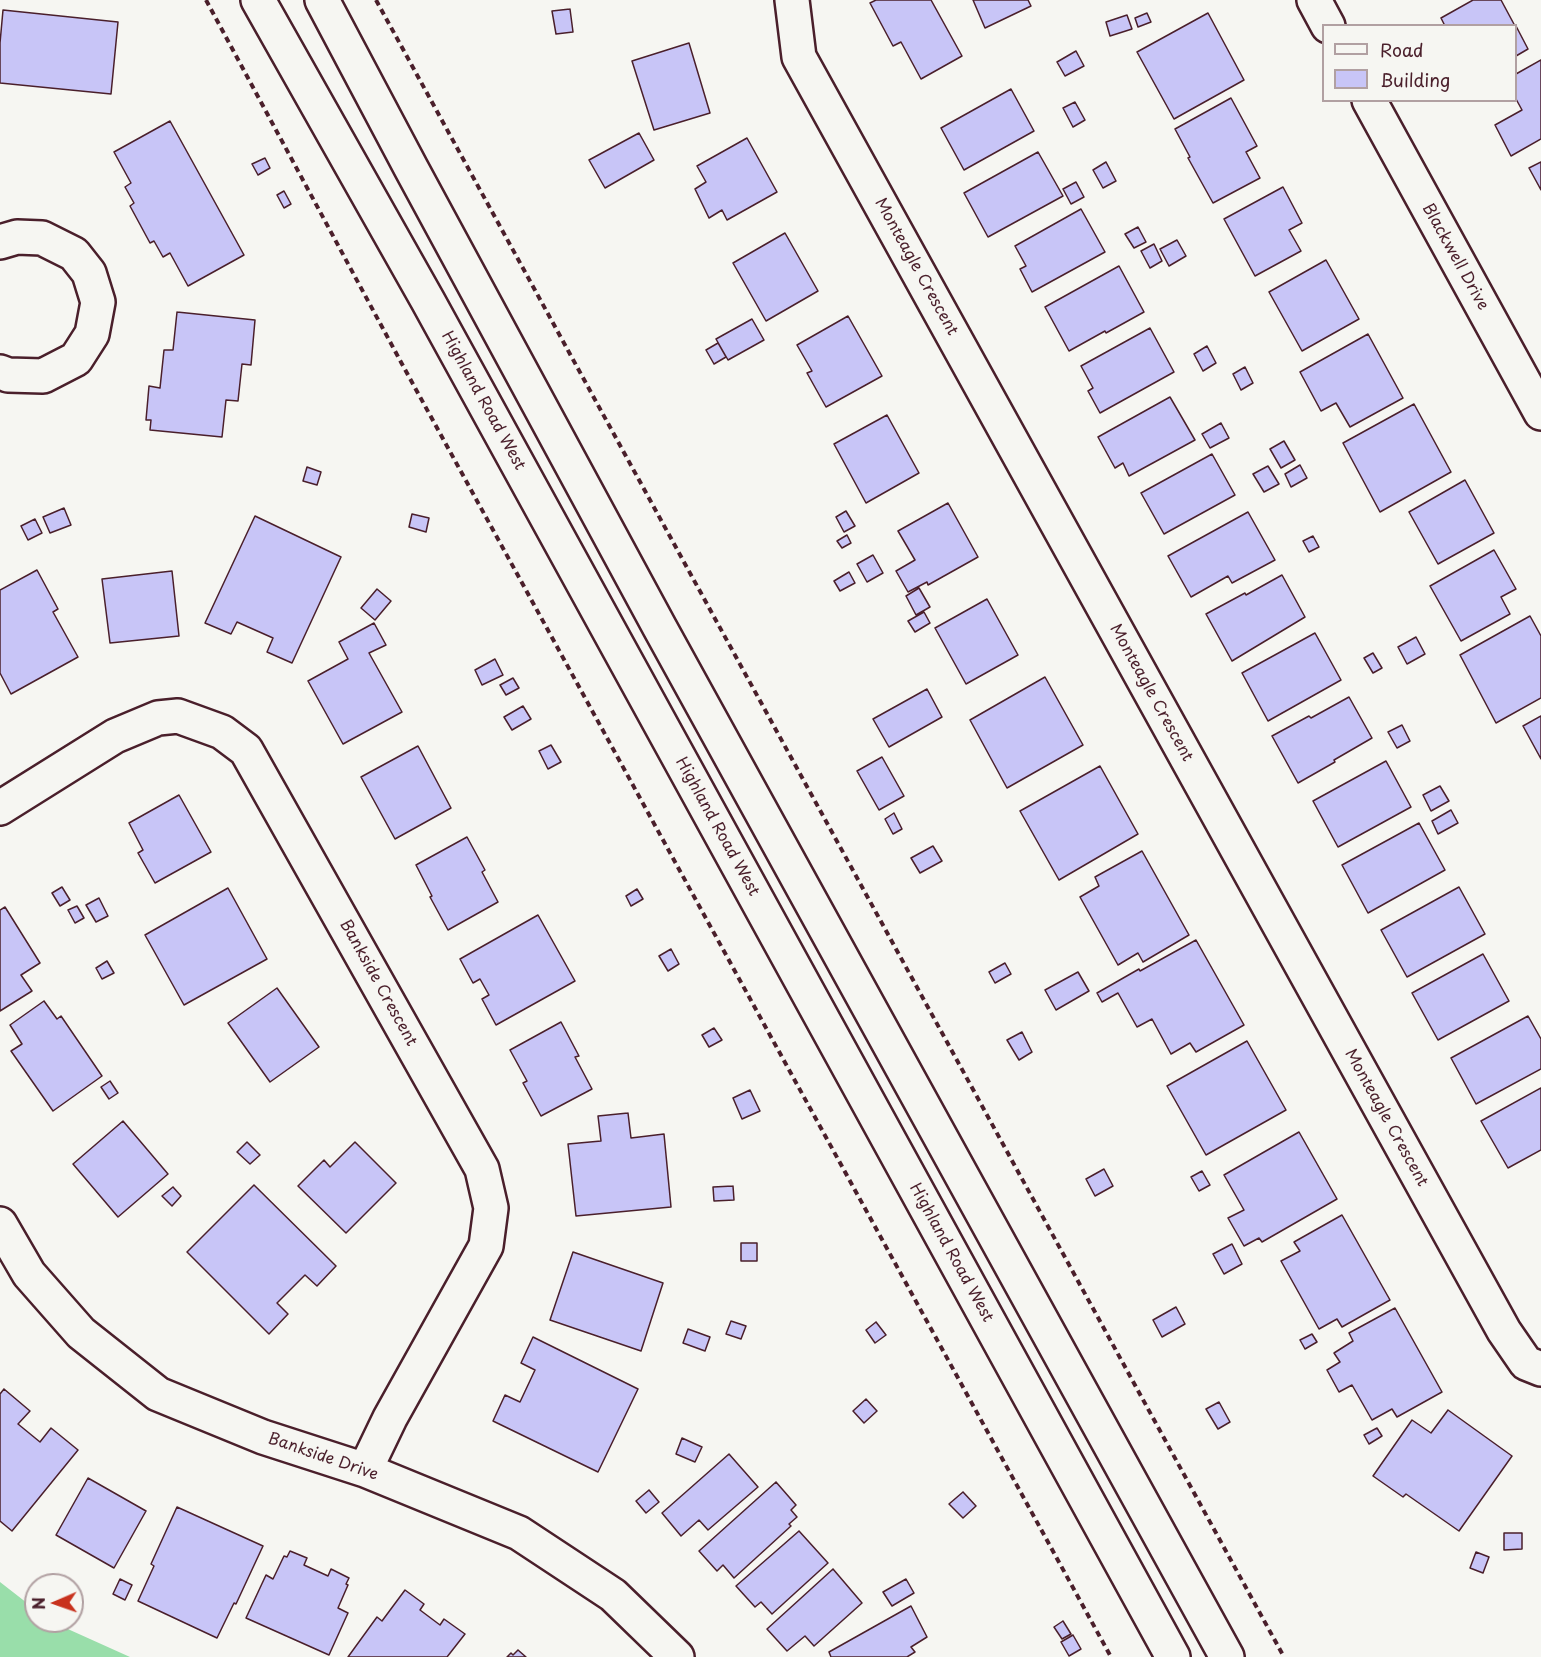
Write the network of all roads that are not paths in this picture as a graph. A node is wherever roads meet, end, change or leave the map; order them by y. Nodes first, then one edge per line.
1 (258, 0) edge
2 (322, 0) edge
3 (792, 0) edge
4 (1314, 0) edge
5 (1327, 24) edge
6 (1370, 102) edge
7 (0, 242) edge
8 (0, 372) edge
9 (1541, 413) edge
10 (0, 808) edge
11 (0, 1224) edge
12 (1541, 1369) edge
13 (365, 1470) junction
14 (677, 1657) edge
15 (1173, 1657) edge
16 (1227, 1657) edge

1 - 15 street, Highland Road West
2 - 16 street
3 - 12 street, Monteagle Crescent
4 - 5 street
6 - 9 street, Blackwell Drive
7 - 8 street
10 - 13 street, Bankside Crescent
11 - 13 street, Bankside Drive
13 - 14 street, Bankside Drive

